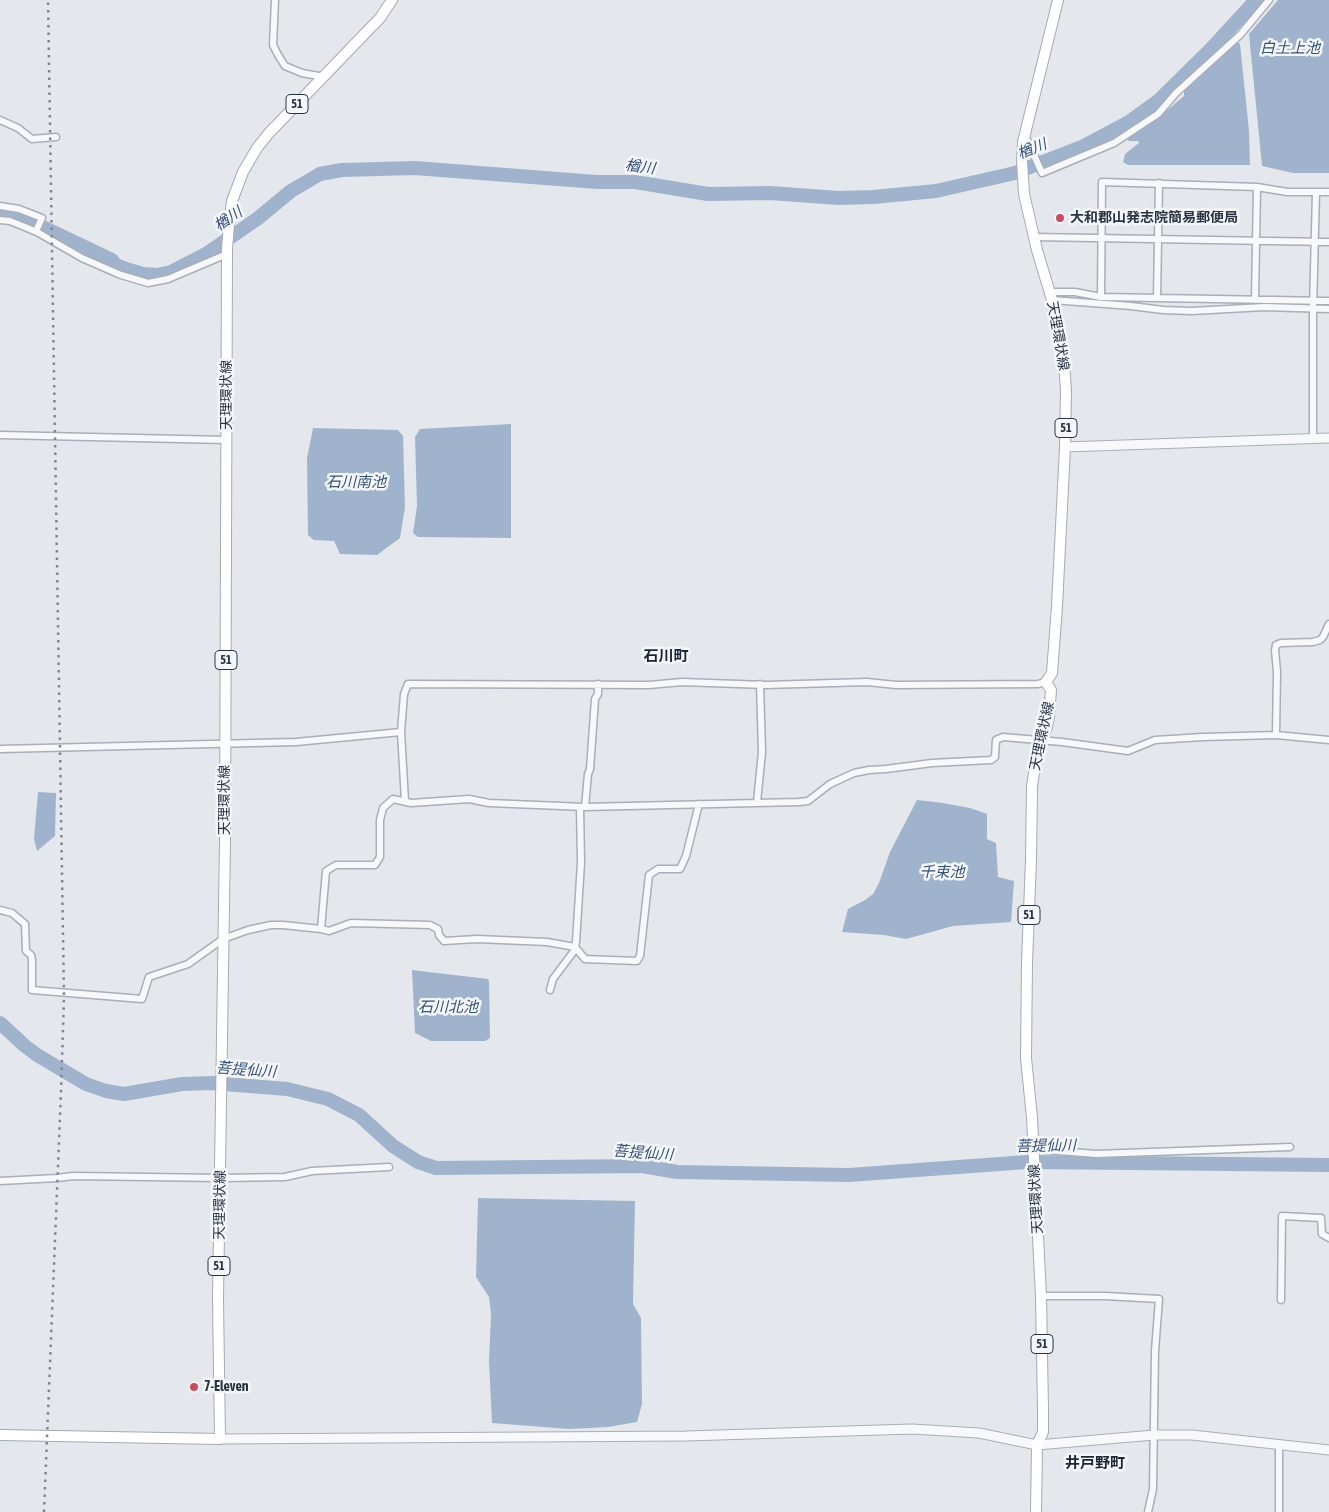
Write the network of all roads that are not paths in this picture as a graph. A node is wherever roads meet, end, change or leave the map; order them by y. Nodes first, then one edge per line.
1 (275, 0) edge
2 (392, 0) edge
3 (1058, 0) edge
4 (1269, 0) edge
5 (324, 76) junction
6 (0, 120) edge
7 (1025, 135) junction
8 (56, 137) dead end
9 (1159, 183) junction
10 (1257, 187) junction
11 (1316, 192) junction
12 (1329, 192) edge
13 (0, 206) edge
14 (0, 220) edge
15 (36, 231) junction
16 (1034, 237) junction
17 (1102, 239) junction
18 (1158, 239) junction
19 (1255, 242) junction
20 (1316, 242) junction
21 (1329, 242) edge
22 (227, 252) junction
23 (1051, 296) junction
24 (1101, 297) junction
25 (1157, 298) junction
26 (1255, 300) junction
27 (1313, 300) junction
28 (1329, 300) edge
29 (1313, 309) junction
30 (1329, 309) edge
31 (0, 435) edge
32 (1312, 438) junction
33 (1329, 438) edge
34 (226, 440) junction
35 (1066, 447) junction
36 (1329, 624) edge
37 (1046, 682) junction
38 (598, 684) junction
39 (760, 684) junction
40 (401, 732) junction
41 (1276, 735) junction
42 (1042, 740) junction
43 (1329, 740) edge
44 (225, 743) junction
45 (0, 749) edge
46 (405, 800) junction
47 (757, 802) junction
48 (699, 804) junction
49 (582, 807) junction
50 (0, 910) edge
51 (321, 929) junction
52 (223, 939) junction
53 (575, 948) junction
54 (550, 990) dead end
55 (1290, 1147) dead end
56 (1034, 1151) junction
57 (389, 1167) dead end
58 (220, 1178) junction
59 (0, 1181) edge
60 (1329, 1238) edge
61 (1040, 1296) junction
62 (1281, 1300) dead end
63 (0, 1435) edge
64 (1154, 1435) junction
65 (220, 1439) junction
66 (1279, 1444) junction
67 (1037, 1445) junction
68 (1329, 1450) edge
69 (1036, 1512) edge
70 (1148, 1512) edge
71 (1279, 1512) edge

1 - 5 street
2 - 5 main road, 天理環状線 / 51
3 - 7 main road, 天理環状線 / 51
4 - 7 street
5 - 22 main road, 天理環状線 / 51
6 - 8 street
7 - 16 main road, 天理環状線 / 51
9 - 10 street
9 - 17 street
9 - 18 street
10 - 11 street
10 - 19 street
11 - 12 street
11 - 20 street
13 - 15 street
14 - 15 street
15 - 22 street
16 - 17 street
16 - 23 main road, 天理環状線 / 51
17 - 18 street
17 - 24 street
18 - 19 street
18 - 25 street
19 - 20 street
19 - 26 street
20 - 21 street
20 - 27 street
22 - 34 main road, 天理環状線 / 51
23 - 24 street
23 - 29 street
23 - 35 main road, 天理環状線 / 51
24 - 25 street
25 - 26 street
26 - 27 street
27 - 28 street
27 - 29 street
29 - 30 street
29 - 32 street
31 - 34 street
32 - 33 street
32 - 35 street
34 - 44 main road, 天理環状線 / 51
35 - 37 main road, 天理環状線 / 51
36 - 41 street
37 - 39 street
37 - 42 main road, 天理環状線 / 51
38 - 39 street
38 - 40 street
38 - 49 street
39 - 47 street
40 - 44 street
40 - 46 street
41 - 42 street
41 - 43 street
42 - 47 street
42 - 56 main road, 天理環状線 / 51
44 - 45 street
44 - 52 main road, 天理環状線 / 51
46 - 49 street
46 - 51 street
47 - 48 street
48 - 49 street
48 - 53 street
49 - 53 street
50 - 52 street
51 - 52 street
51 - 53 street
52 - 58 main road, 天理環状線 / 51
53 - 54 street
55 - 56 street
56 - 61 main road, 天理環状線 / 51
57 - 58 street
58 - 59 street
58 - 65 main road, 天理環状線 / 51
60 - 62 street
61 - 64 street
61 - 67 main road, 天理環状線 / 51
63 - 65 main road
64 - 66 street
64 - 67 street
64 - 70 street
65 - 67 street
66 - 68 street
66 - 71 street
67 - 69 main road, 天理環状線 / 51

